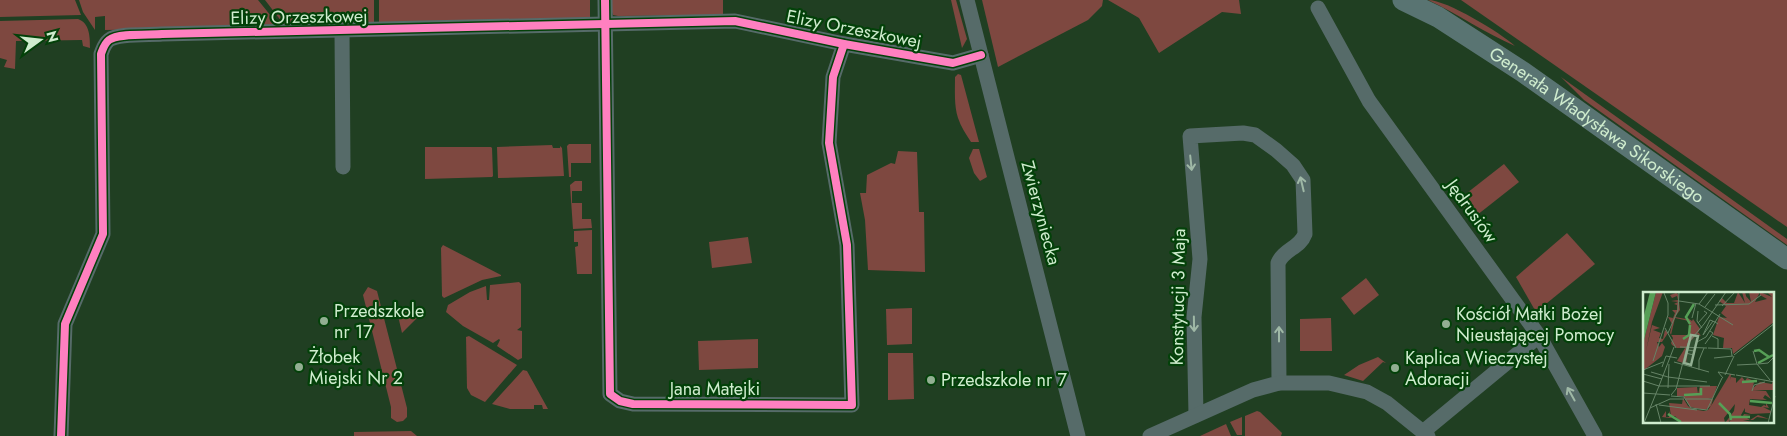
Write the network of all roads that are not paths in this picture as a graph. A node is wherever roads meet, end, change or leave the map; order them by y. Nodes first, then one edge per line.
1 (605, 0) edge
2 (968, 0) edge
3 (1403, 0) edge
4 (1318, 8) dead end
5 (605, 24) junction
6 (342, 31) junction
7 (844, 44) junction
8 (981, 55) junction
9 (344, 167) dead end
10 (1787, 259) edge
11 (1539, 336) junction
12 (1279, 383) junction
13 (1196, 415) junction
14 (1426, 434) edge
15 (60, 436) edge
16 (1078, 436) edge
17 (1150, 436) edge
18 (1595, 436) edge

1 - 5 street, Jana Matejki
2 - 8 street, Zwierzyniecka
3 - 10 street, Generała Władysława Sikorskiego
4 - 11 street, Jędrusiów
5 - 6 street, Elizy Orzeszkowej
5 - 7 street, Elizy Orzeszkowej
5 - 7 street, Jana Matejki
6 - 9 street
6 - 15 street, Elizy Orzeszkowej
7 - 8 street, Elizy Orzeszkowej
8 - 16 street, Zwierzyniecka
11 - 14 street
18 -> 11 street, Jędrusiów
12 - 13 street
12 -> 13 street, Konstytucji 3 Maja
12 - 14 street
13 - 17 street

